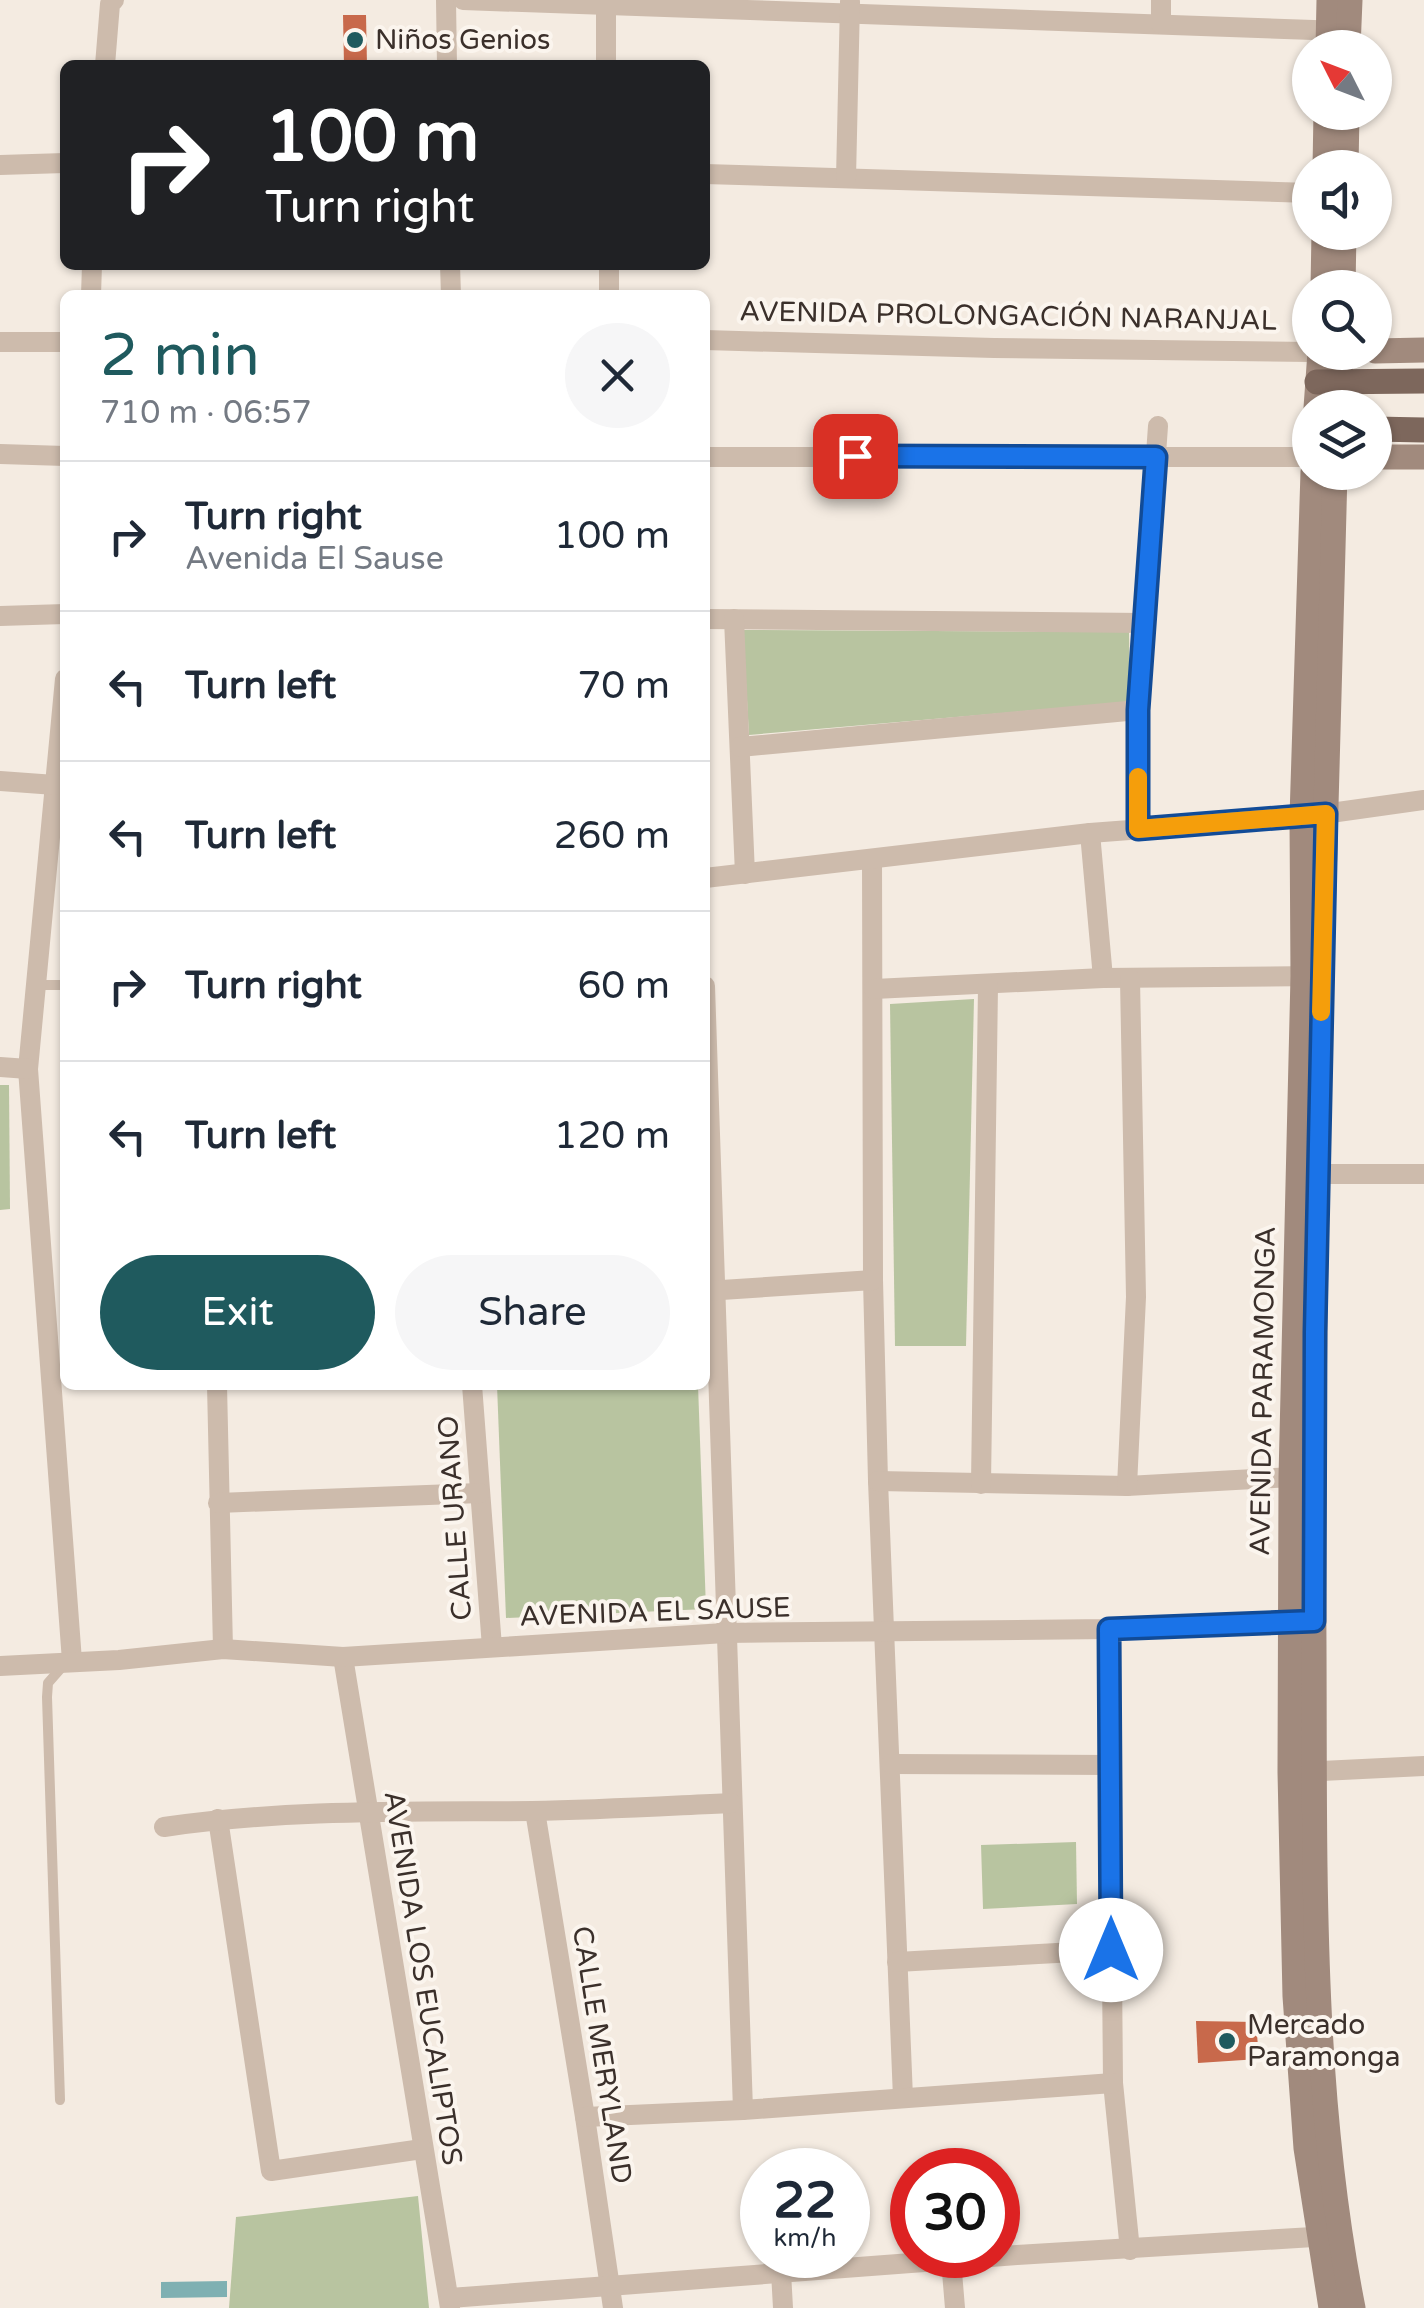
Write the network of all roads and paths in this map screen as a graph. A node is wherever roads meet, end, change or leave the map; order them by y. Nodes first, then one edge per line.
1 (114, 0) edge
2 (446, 0) edge
3 (463, 0) edge
4 (1161, 0) edge
5 (1329, 0) edge
6 (1350, 0) edge
7 (606, 2) edge
8 (850, 7) edge
9 (999, 9) edge
10 (1161, 24) junction
11 (1336, 30) edge
12 (1341, 30) edge
13 (1292, 35) edge
14 (105, 60) edge
15 (447, 60) edge
16 (606, 60) edge
17 (60, 163) edge
18 (0, 164) edge
19 (710, 174) edge
20 (846, 178) junction
21 (1292, 192) edge
22 (710, 340) edge
23 (0, 342) edge
24 (60, 342) edge
25 (1424, 350) edge
26 (1392, 351) edge
27 (1292, 352) edge
28 (1424, 381) edge
29 (1362, 390) edge
30 (1158, 426) dead end
31 (1392, 430) edge
32 (1424, 430) edge
33 (0, 454) edge
34 (60, 456) edge
35 (710, 456) edge
36 (1156, 457) junction
37 (1292, 457) edge
38 (1392, 457) edge
39 (1424, 457) edge
40 (1313, 490) edge
41 (1333, 490) edge
42 (60, 614) edge
43 (0, 616) edge
44 (710, 619) edge
45 (734, 619) junction
46 (1144, 623) junction
47 (1138, 710) junction
48 (60, 733) edge
49 (740, 748) junction
50 (0, 781) edge
51 (55, 786) junction
52 (1424, 800) edge
53 (1314, 815) junction
54 (1138, 829) junction
55 (1090, 833) junction
56 (872, 859) junction
57 (745, 874) junction
58 (710, 878) edge
59 (1313, 976) junction
60 (1104, 978) junction
61 (1130, 979) junction
62 (36, 985) junction
63 (60, 985) edge
64 (988, 986) junction
65 (874, 989) junction
66 (0, 1067) edge
67 (28, 1070) junction
68 (1307, 1174) junction
69 (1424, 1174) edge
70 (873, 1280) junction
71 (710, 1291) edge
72 (56, 1340) edge
73 (217, 1390) edge
74 (472, 1390) edge
75 (1290, 1477) junction
76 (878, 1481) junction
77 (981, 1484) junction
78 (1127, 1486) junction
79 (480, 1493) junction
80 (218, 1503) junction
81 (1302, 1622) junction
82 (1109, 1629) junction
83 (725, 1633) junction
84 (884, 1633) junction
85 (492, 1646) junction
86 (223, 1649) junction
87 (343, 1657) junction
88 (72, 1661) junction
89 (0, 1666) edge
90 (892, 1764) junction
91 (1110, 1765) junction
92 (1424, 1766) edge
93 (1302, 1772) junction
94 (731, 1803) junction
95 (368, 1810) junction
96 (535, 1811) junction
97 (218, 1819) junction
98 (164, 1827) dead end
99 (1111, 1950) junction
100 (897, 1962) junction
101 (1113, 2083) junction
102 (902, 2098) junction
103 (60, 2100) dead end
104 (743, 2110) junction
105 (586, 2117) junction
106 (422, 2149) junction
107 (1328, 2236) junction
108 (1130, 2250) junction
109 (1020, 2256) edge
110 (742, 2278) edge
111 (781, 2278) edge
112 (953, 2278) edge
113 (612, 2298) edge
114 (450, 2303) edge
115 (783, 2308) edge
116 (955, 2308) edge
117 (1330, 2308) edge
118 (1353, 2308) edge

1 - 14 street
2 - 15 street
3 - 7 street
4 - 10 street
5 - 11 street
6 - 12 street
7 - 8 street
7 - 16 street
8 - 9 street
8 - 20 street
9 - 10 street
10 - 13 street
17 - 18 street
19 - 20 street
20 - 21 street
22 - 27 street, AVENIDA PROLONGACIÓN NARANJAL
23 - 24 street
25 - 26 street
28 - 29 main road
30 - 36 street
31 - 32 main road
33 - 34 street
35 - 36 street
36 - 37 street
36 - 46 street
38 - 39 street
40 - 53 street, AVENIDA PARAMONGA
41 - 53 street, AVENIDA PARAMONGA
42 - 43 street
44 - 45 street
45 - 46 street
45 - 49 street
46 - 47 street
47 - 49 street
47 - 54 street
48 - 51 street
49 - 57 street
50 - 51 street
51 - 62 street
52 - 53 street
53 - 54 street
53 - 59 street, AVENIDA PARAMONGA
54 - 55 street
55 - 56 street
55 - 60 street
56 - 57 street
56 - 65 street
57 - 58 street
59 - 61 street
59 - 68 street, AVENIDA PARAMONGA
60 - 61 street
60 - 64 street
61 - 78 street
62 - 63 lane
62 - 67 street
64 - 65 street
64 - 77 street
65 - 70 street
66 - 67 street
67 - 72 street
68 - 69 street
68 - 75 street, AVENIDA PARAMONGA
68 - 81 street, AVENIDA PARAMONGA
70 - 71 street
70 - 76 street
71 - 83 street
72 - 88 street
73 - 80 street
74 - 79 street, CALLE URANO
75 - 78 street
75 - 81 street, AVENIDA PARAMONGA
76 - 77 street
76 - 84 street
77 - 78 street
79 - 80 street
79 - 85 street, CALLE URANO
80 - 86 street
81 - 82 street, AVENIDA EL SAUSE
81 - 93 street, AVENIDA PARAMONGA
82 - 84 street, AVENIDA EL SAUSE
82 - 91 street
83 - 84 street, AVENIDA EL SAUSE
83 - 85 street, AVENIDA EL SAUSE
83 - 94 street
84 - 90 street
85 - 87 street, AVENIDA EL SAUSE
86 - 87 street, AVENIDA EL SAUSE
86 - 88 street, AVENIDA EL SAUSE
87 - 95 street, AVENIDA LOS EUCALIPTOS
88 - 89 street, AVENIDA EL SAUSE
88 - 103 lane
90 - 91 street
90 - 100 street
91 - 99 street
92 - 93 street
93 - 107 street, AVENIDA PARAMONGA
94 - 96 street
94 - 104 street
95 - 96 street
95 - 97 street
95 - 106 street, AVENIDA LOS EUCALIPTOS
96 - 105 street, CALLE MERYLAND
97 - 98 street
97 - 106 street
99 - 100 street
99 - 101 street
100 - 102 street
101 - 102 street
101 - 108 street
102 - 104 street
104 - 105 street
105 - 113 street, CALLE MERYLAND
106 - 114 street, AVENIDA LOS EUCALIPTOS
107 - 108 street
107 - 117 street, AVENIDA PARAMONGA
107 - 118 street, AVENIDA PARAMONGA
108 - 109 street
110 - 113 street
111 - 115 street
112 - 116 street
113 - 114 street

